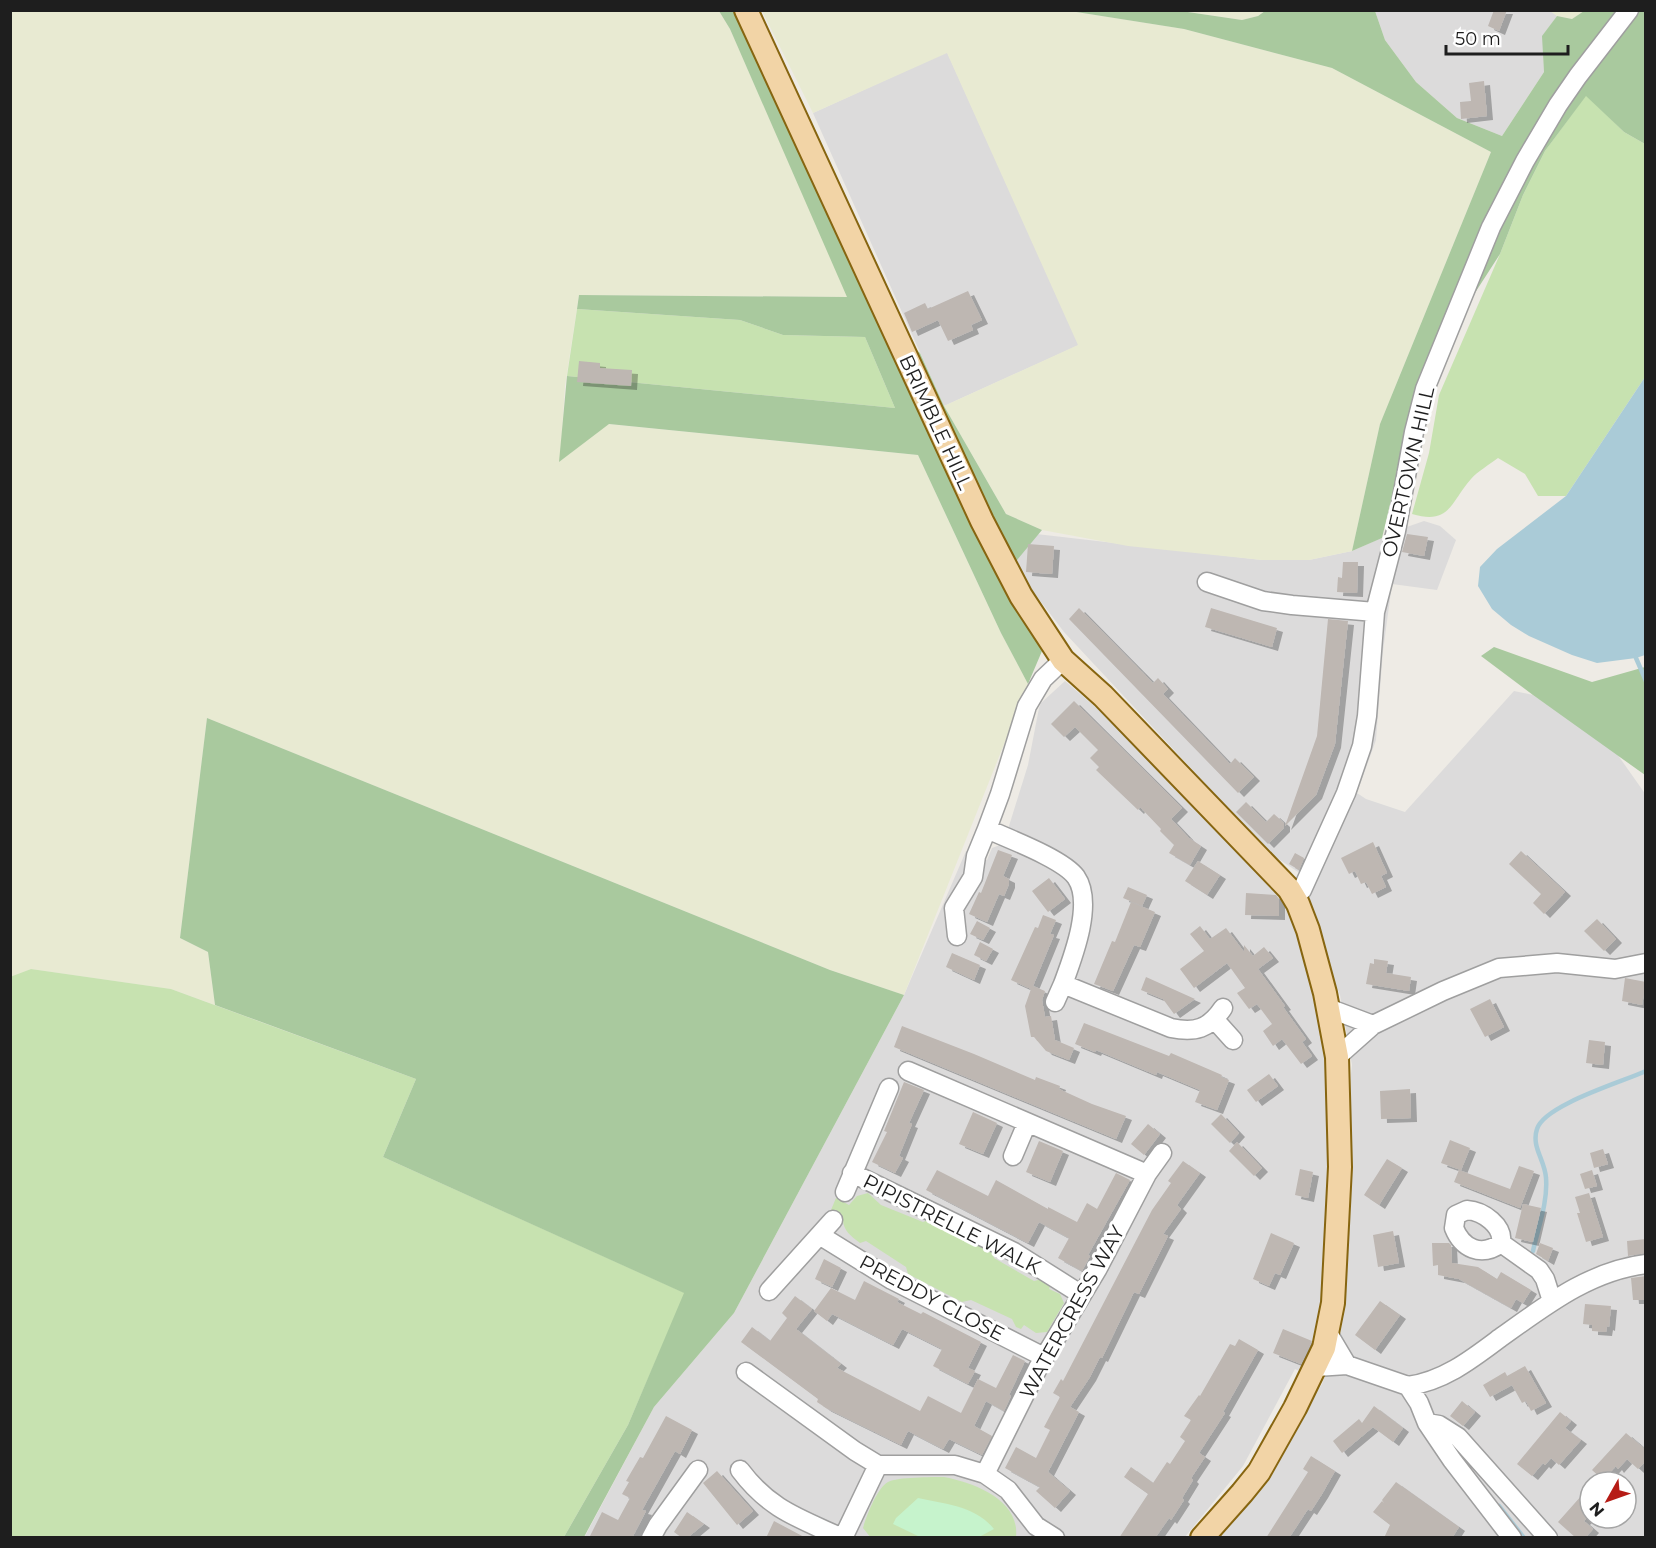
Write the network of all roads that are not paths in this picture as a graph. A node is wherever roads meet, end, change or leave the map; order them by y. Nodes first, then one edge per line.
1 (746, 10) edge
2 (1629, 10) edge
3 (1207, 582) dead end
4 (1375, 612) junction
5 (1063, 660) junction
6 (987, 829) junction
7 (1295, 897) junction
8 (957, 936) dead end
9 (1646, 963) edge
10 (1063, 984) junction
11 (1055, 1002) dead end
12 (1328, 1008) junction
13 (1373, 1025) junction
14 (1233, 1040) dead end
15 (1337, 1057) junction
16 (908, 1071) dead end
17 (889, 1088) dead end
18 (1027, 1123) junction
19 (1162, 1153) dead end
20 (1013, 1156) dead end
21 (852, 1173) junction
22 (1147, 1174) junction
23 (845, 1192) dead end
24 (833, 1220) dead end
25 (821, 1236) junction
26 (1501, 1244) dead end
27 (1646, 1264) edge
28 (769, 1291) dead end
29 (1082, 1295) junction
30 (1552, 1301) junction
31 (1328, 1333) junction
32 (1044, 1357) junction
33 (1347, 1365) junction
34 (1316, 1367) junction
35 (746, 1372) dead end
36 (1408, 1386) junction
37 (1427, 1423) junction
38 (878, 1465) junction
39 (698, 1470) dead end
40 (740, 1470) dead end
41 (985, 1474) junction
42 (655, 1531) edge
43 (1046, 1536) edge
44 (842, 1538) edge
45 (1202, 1538) edge
46 (1512, 1538) edge
47 (1548, 1538) edge

1 - 5 main road, BRIMBLE HILL
2 - 4 street, OVERTOWN HILL
3 - 4 street
4 - 7 street, OVERTOWN HILL
5 - 6 street
5 - 7 main road, BRIMBLE HILL
6 - 8 street
6 - 10 street
7 - 12 main road
9 - 13 street
10 - 11 street
10 - 14 street
12 - 13 street
12 - 15 main road
13 - 15 street
15 - 31 main road
16 - 18 street
17 - 21 street, PIPISTRELLE WALK
18 - 20 street
18 - 22 street
19 - 22 street, WATERCRESS WAY
21 - 23 street, PIPISTRELLE WALK
21 - 29 street, PIPISTRELLE WALK
22 - 29 street, WATERCRESS WAY
24 - 25 street
25 - 28 street
25 - 32 street, PREDDY CLOSE
26 - 30 street
27 - 30 street
29 - 32 street, WATERCRESS WAY
30 - 36 street
31 - 33 street
31 - 34 main road
32 - 41 street, WATERCRESS WAY
33 - 34 street
33 - 36 street
34 - 45 main road
35 - 38 street
36 - 37 street
37 - 46 street
37 - 47 street
38 - 41 street
38 - 44 street
39 - 42 street
40 - 44 street
41 - 43 street

